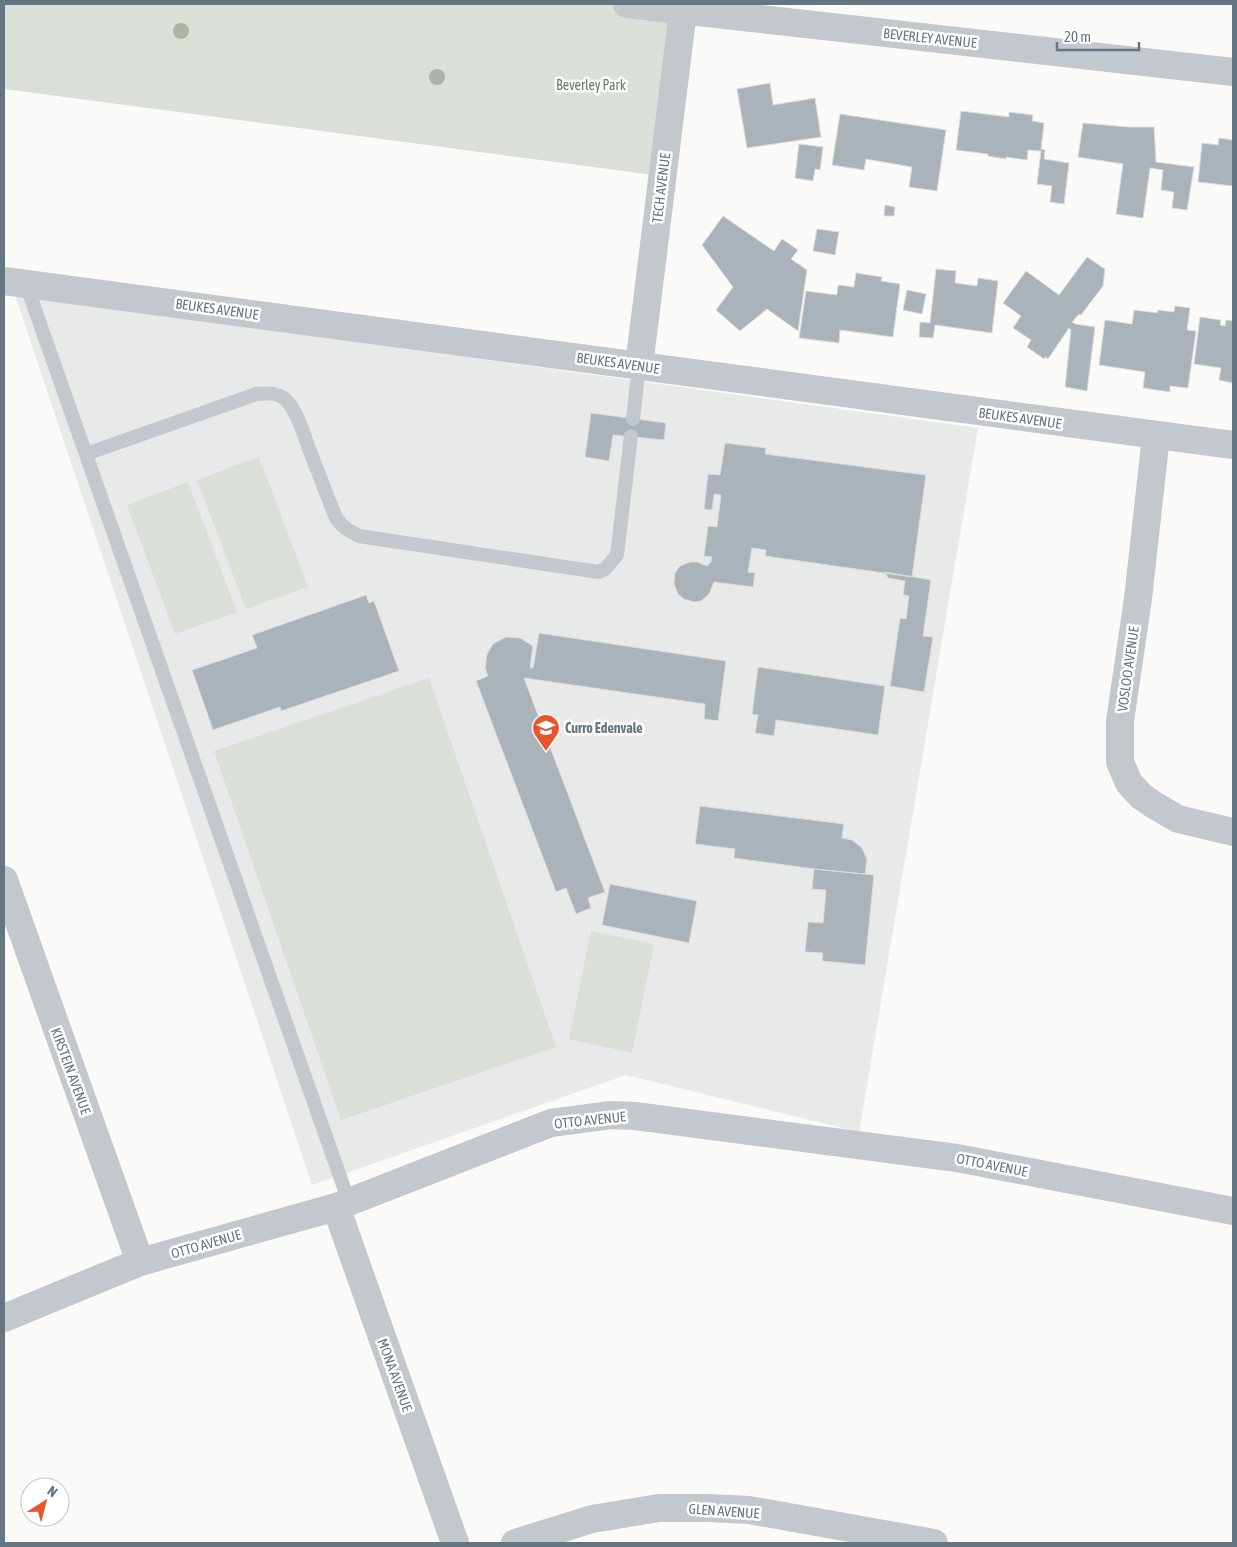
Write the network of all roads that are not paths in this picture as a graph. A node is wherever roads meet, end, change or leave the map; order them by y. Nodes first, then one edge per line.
1 (627, 4) edge
2 (683, 10) junction
3 (1233, 72) edge
4 (15, 282) edge
5 (640, 366) junction
6 (633, 419) dead end
7 (631, 436) dead end
8 (1156, 436) junction
9 (1233, 445) edge
10 (86, 454) junction
11 (1233, 832) edge
12 (4, 880) edge
13 (11, 927) edge
14 (342, 1204) junction
15 (1233, 1211) edge
16 (140, 1262) junction
17 (4, 1318) edge
18 (455, 1543) edge
19 (515, 1543) edge
20 (934, 1543) edge

1 - 2 street, BEVERLEY AVENUE
2 - 3 street, BEVERLEY AVENUE
2 - 5 street, TECH AVENUE
4 - 5 street, BEUKES AVENUE
4 - 10 lane
5 - 6 lane
5 - 8 street, BEUKES AVENUE
7 - 10 lane
8 - 9 street, BEUKES AVENUE
8 - 11 street, VOSLOO AVENUE
10 - 14 lane
12 - 13 street, KIRSTEIN AVENUE
13 - 16 street, KIRSTEIN AVENUE
14 - 15 street, OTTO AVENUE
14 - 16 street, OTTO AVENUE
14 - 18 street, MONA AVENUE
16 - 17 street, OTTO AVENUE
19 - 20 street, GLEN AVENUE

